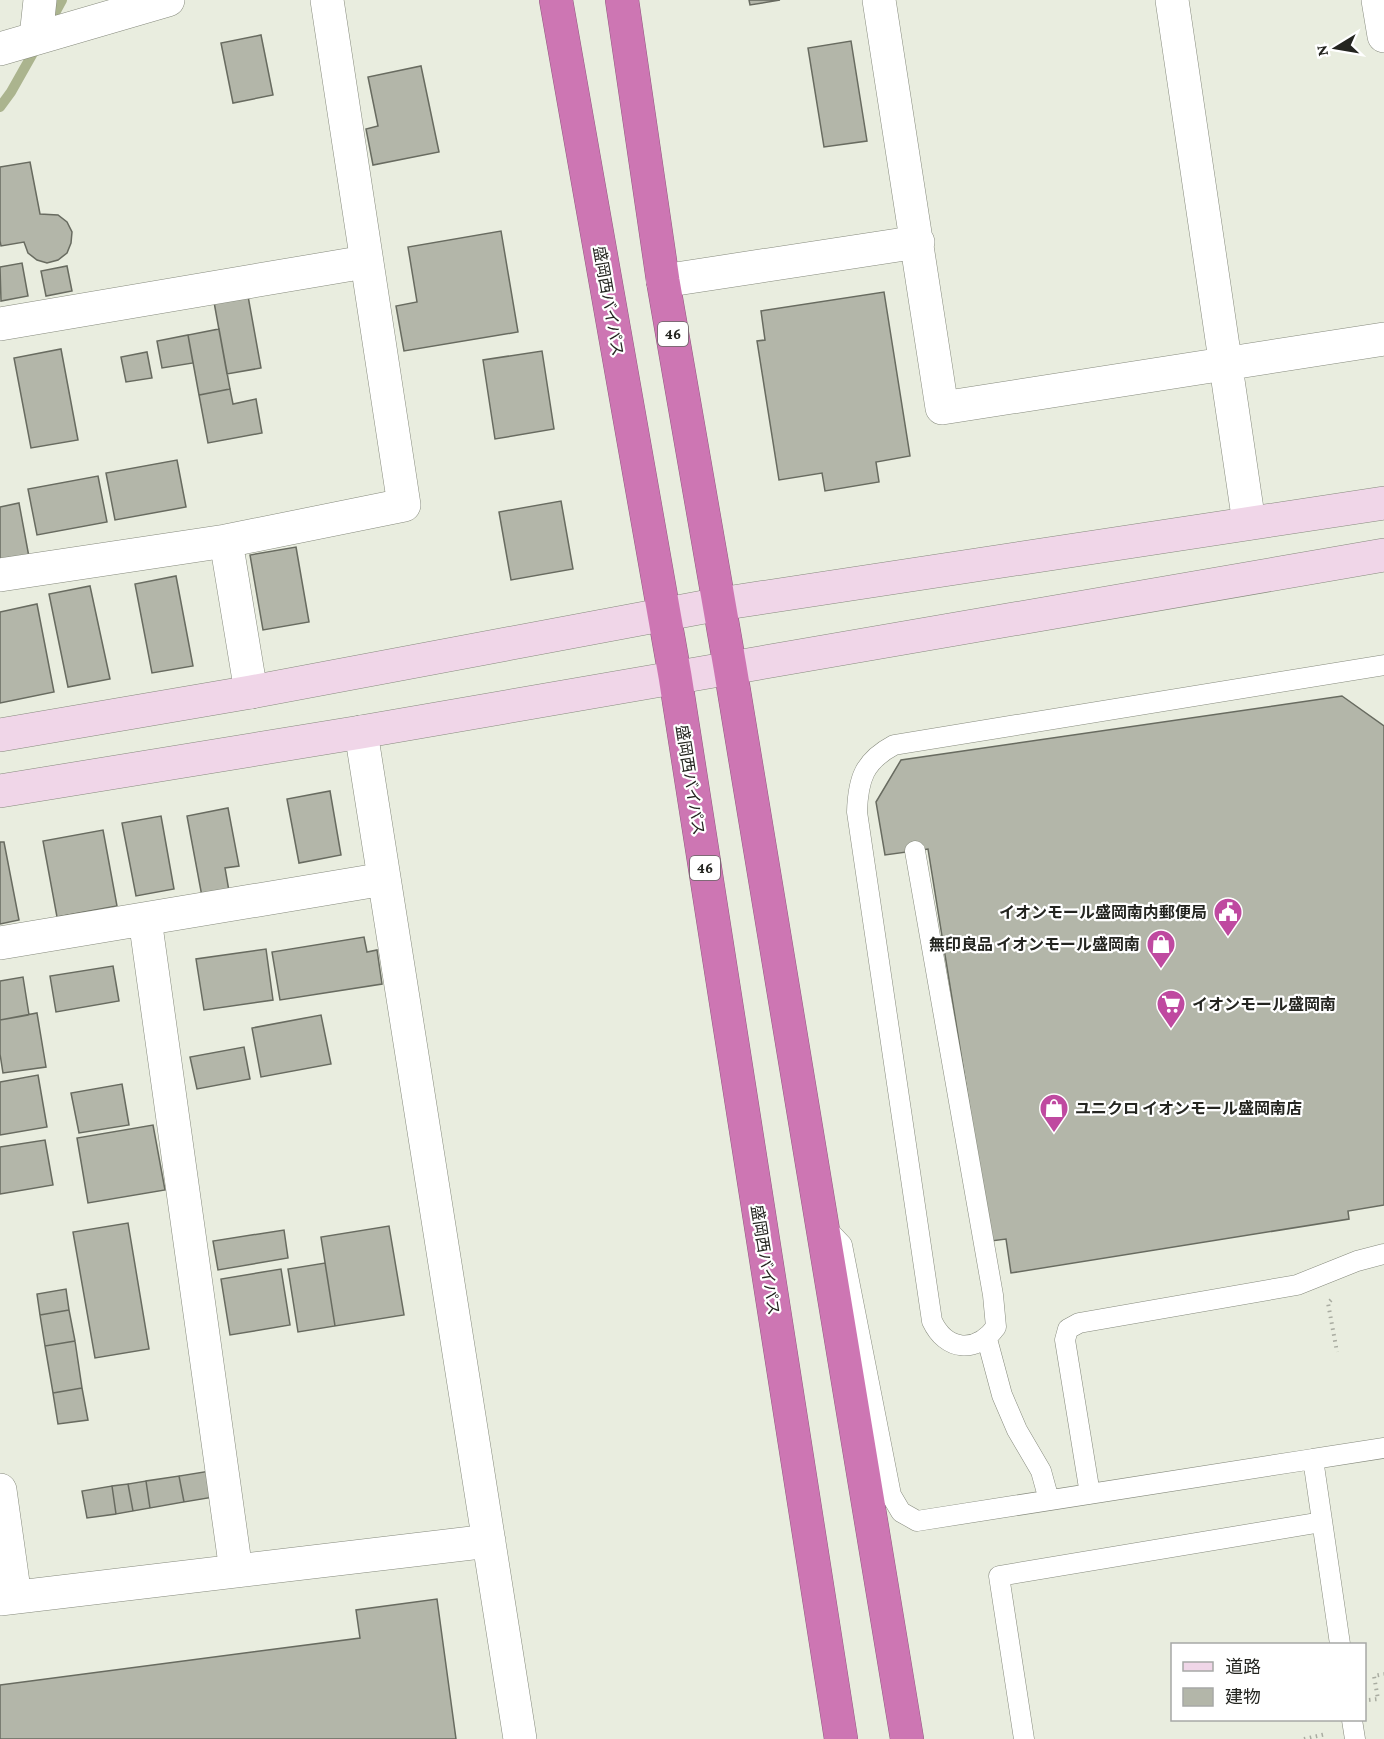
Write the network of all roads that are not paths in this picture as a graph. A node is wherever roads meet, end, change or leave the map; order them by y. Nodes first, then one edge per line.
1 (40, 0) edge
2 (168, 0) edge
3 (327, 0) edge
4 (556, 0) edge
5 (622, 0) edge
6 (879, 0) edge
7 (1172, 0) edge
8 (1378, 0) edge
9 (1384, 36) edge
10 (36, 37) junction
11 (0, 49) edge
12 (918, 242) junction
13 (365, 262) junction
14 (663, 281) junction
15 (0, 324) edge
16 (1384, 339) edge
17 (1227, 365) junction
18 (1384, 503) edge
19 (1345, 509) junction
20 (1384, 516) edge
21 (1249, 523) junction
22 (226, 541) junction
23 (1384, 555) edge
24 (0, 575) edge
25 (720, 604) junction
26 (664, 615) junction
27 (1384, 665) edge
28 (730, 667) junction
29 (675, 676) junction
30 (251, 692) junction
31 (361, 732) junction
32 (0, 735) edge
33 (0, 791) edge
34 (915, 851) dead end
35 (384, 879) junction
36 (145, 919) junction
37 (0, 943) edge
38 (822, 1224) junction
39 (1384, 1254) edge
40 (987, 1339) junction
41 (1384, 1448) edge
42 (1313, 1459) junction
43 (0, 1490) edge
44 (1090, 1494) junction
45 (1048, 1500) junction
46 (1322, 1522) junction
47 (489, 1541) junction
48 (236, 1571) junction
49 (8, 1598) edge
50 (1340, 1643) edge
51 (1352, 1721) edge
52 (520, 1739) edge
53 (841, 1739) edge
54 (907, 1739) edge
55 (1024, 1739) edge
56 (1354, 1739) edge

1 - 10 street
2 - 10 street
3 - 13 street
4 - 26 highway, 盛岡西バイパス / 46
5 - 14 highway, 46
6 - 12 street
7 - 17 street
8 - 9 street
10 - 11 street
12 - 14 street
12 - 17 street
13 - 15 street
13 - 22 street
14 - 25 highway, 46
16 - 17 street
17 - 21 street
18 - 19 street
19 - 20 street
19 - 21 street
21 - 25 street
22 - 24 street
22 - 30 street
23 - 28 street
25 - 26 street
25 - 28 highway, 46
26 - 29 highway, 盛岡西バイパス / 46
26 - 30 street
27 - 40 lane
28 - 29 street
28 - 38 highway, 46
29 - 31 street
29 - 53 highway, 盛岡西バイパス / 46
30 - 32 street
31 - 33 street
31 - 35 street
34 - 40 lane
35 - 36 street
35 - 47 street
36 - 37 street
36 - 48 street
38 - 45 lane
38 - 54 highway, 46
39 - 44 lane
40 - 45 lane
41 - 42 lane
42 - 44 lane
42 - 46 lane
43 - 49 street
44 - 45 lane
46 - 50 lane
46 - 55 lane
47 - 48 street
47 - 52 street
48 - 49 street
51 - 56 lane

